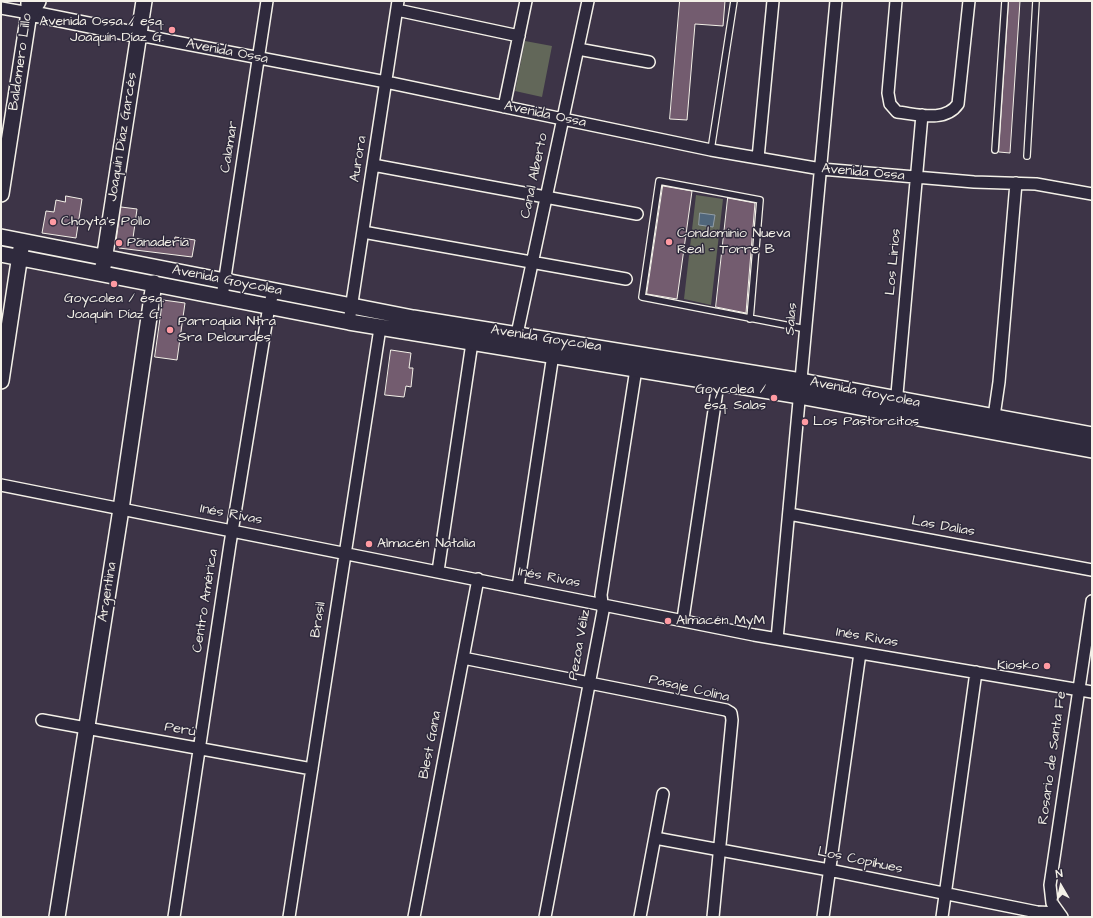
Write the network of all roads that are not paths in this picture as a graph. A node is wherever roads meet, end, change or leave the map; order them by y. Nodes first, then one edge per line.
1 (144, 1) edge
2 (267, 1) edge
3 (526, 1) edge
4 (588, 1) edge
5 (734, 1) edge
6 (773, 1) edge
7 (836, 1) edge
8 (896, 1) edge
9 (969, 1) edge
10 (1005, 1) edge
11 (1036, 1) edge
12 (32, 5) edge
13 (398, 6) edge
14 (1, 8) edge
15 (139, 35) junction
16 (519, 36) junction
17 (578, 49) junction
18 (259, 59) junction
19 (649, 62) dead end
20 (386, 82) junction
21 (504, 107) junction
22 (922, 115) junction
23 (563, 120) junction
24 (712, 150) junction
25 (995, 150) dead end
26 (1027, 156) dead end
27 (758, 158) junction
28 (373, 165) junction
29 (821, 170) junction
30 (916, 178) junction
31 (1016, 183) junction
32 (1, 194) edge
33 (1092, 194) edge
34 (546, 197) junction
35 (637, 214) dead end
36 (363, 232) junction
37 (1, 237) edge
38 (22, 241) junction
39 (1, 254) edge
40 (20, 257) junction
41 (104, 258) junction
42 (532, 263) junction
43 (156, 267) junction
44 (102, 273) junction
45 (626, 279) dead end
46 (225, 280) junction
47 (154, 283) junction
48 (274, 290) junction
49 (222, 297) junction
50 (352, 305) junction
51 (269, 306) junction
52 (750, 318) junction
53 (350, 322) junction
54 (474, 327) junction
55 (380, 328) junction
56 (806, 330) junction
57 (517, 334) junction
58 (556, 340) junction
59 (471, 343) junction
60 (643, 355) junction
61 (553, 356) junction
62 (720, 367) junction
63 (636, 369) junction
64 (1, 382) edge
65 (718, 382) junction
66 (801, 388) junction
67 (896, 406) junction
68 (992, 424) junction
69 (1092, 435) edge
70 (1092, 450) edge
71 (1, 485) edge
72 (121, 509) junction
73 (789, 514) junction
74 (232, 530) junction
75 (345, 553) junction
76 (1092, 570) edge
77 (438, 571) junction
78 (478, 579) junction
79 (518, 587) junction
80 (1092, 601) edge
81 (602, 603) junction
82 (684, 620) junction
83 (777, 639) junction
84 (860, 652) junction
85 (463, 658) junction
86 (976, 672) junction
87 (589, 683) junction
88 (1078, 690) junction
89 (1092, 692) edge
90 (42, 720) dead end
91 (87, 728) junction
92 (199, 749) junction
93 (312, 769) junction
94 (663, 794) dead end
95 (655, 838) junction
96 (720, 850) junction
97 (829, 870) junction
98 (945, 894) junction
99 (1061, 915) edge
100 (57, 917) edge
101 (174, 917) edge
102 (289, 917) edge
103 (414, 917) edge
104 (545, 917) edge
105 (640, 917) edge
106 (713, 917) edge
107 (823, 917) edge
108 (942, 917) edge

1 - 15 street, Joaquín Díaz Garcés
2 - 18 street, Calamar
3 - 16 street
4 - 17 street, Canal Alberto
5 - 24 lane
6 - 27 street
7 - 29 street, Salas
8 - 22 street
9 - 22 street
10 - 25 lane
11 - 26 lane
12 - 14 street, Avenida Ossa
12 - 15 street, Avenida Ossa
12 - 32 street, Baldomero Lillo
13 - 16 street
13 - 20 street, Aurora
15 - 18 street, Avenida Ossa
15 - 41 street, Joaquín Díaz Garcés
16 - 21 street
17 - 19 street
17 - 23 street, Canal Alberto
18 - 20 street, Avenida Ossa
18 - 46 street, Calamar
20 - 21 street, Avenida Ossa
20 - 28 street, Aurora
21 - 23 street, Avenida Ossa
22 - 30 street, Los Lirios
23 - 24 street, Avenida Ossa
23 - 34 street, Canal Alberto
24 - 27 street, Avenida Ossa
27 - 29 street, Avenida Ossa
28 - 34 street
28 - 36 street, Aurora
29 - 30 street, Avenida Ossa
29 - 56 street, Salas
30 - 31 street, Avenida Ossa
30 - 67 street, Los Lirios
31 - 33 street, Avenida Ossa
31 - 68 street
34 - 35 street
34 - 42 street, Canal Alberto
36 - 42 street
36 - 50 street, Aurora
37 - 38 street, Avenida Goycolea
38 - 40 street
38 - 41 street, Avenida Goycolea
39 - 40 street, Avenida Goycolea
40 - 44 street, Avenida Goycolea
40 - 64 street
41 - 43 street, Avenida Goycolea
41 - 44 street, Joaquín Díaz Garcés
42 - 45 street
42 - 57 street, Canal Alberto
43 - 46 street, Avenida Goycolea
43 - 47 street, Argentina
44 - 47 street, Avenida Goycolea
46 - 48 street, Avenida Goycolea
46 - 49 street, Calamar
47 - 49 street, Avenida Goycolea
47 - 72 street, Argentina
48 - 50 street, Avenida Goycolea
48 - 51 street, Centro América
49 - 51 street, Avenida Goycolea
50 - 53 street, Aurora
50 - 54 street, Avenida Goycolea
51 - 53 street, Avenida Goycolea
51 - 74 street, Centro América
52 - 52 lane
52 - 56 lane
53 - 55 street, Avenida Goycolea
54 - 57 street, Avenida Goycolea
54 - 59 street
55 - 59 street, Avenida Goycolea
55 - 75 street, Brasil
56 - 66 street, Salas
57 - 58 street, Avenida Goycolea
58 - 60 street, Avenida Goycolea
58 - 61 street
59 - 61 street, Avenida Goycolea
59 - 77 street
60 - 62 street, Avenida Goycolea
60 - 63 street, Pezoa Véliz
61 - 63 street, Avenida Goycolea
61 - 79 street
62 - 65 street
62 - 66 street, Avenida Goycolea
63 - 65 street, Avenida Goycolea
63 - 81 street, Pezoa Véliz
65 - 66 street, Avenida Goycolea
65 - 82 street
66 - 67 street, Avenida Goycolea
66 - 73 street, Salas
67 - 68 street, Avenida Goycolea
68 - 69 street, Avenida Goycolea
68 - 70 street, Avenida Goycolea
71 - 72 street, Inés Rivas
72 - 74 street, Inés Rivas
72 - 91 street, Argentina
73 - 76 street, Las Dalias
73 - 83 street, Salas
74 - 75 street, Inés Rivas
74 - 92 street, Centro América
75 - 77 street, Inés Rivas
75 - 93 street, Brasil
77 - 78 street, Inés Rivas
78 - 79 street, Inés Rivas
78 - 85 street, Blest Gana
79 - 81 street, Inés Rivas
80 - 88 street, Rosario de Santa Fe
81 - 82 street, Inés Rivas
81 - 87 street, Pezoa Véliz
82 - 83 street, Inés Rivas
83 - 84 street, Inés Rivas
84 - 86 street, Inés Rivas
84 - 97 street
85 - 87 street, Pasaje Colina
85 - 103 street, Blest Gana
86 - 88 street, Inés Rivas
86 - 98 street
87 - 96 street, Pasaje Colina
87 - 104 street, Pezoa Véliz
88 - 89 street, Inés Rivas
88 - 99 street, Rosario de Santa Fe
90 - 91 street, Perú
91 - 92 street, Perú
91 - 100 street, Argentina
92 - 93 street, Perú
92 - 101 street, Centro América
93 - 102 street, Brasil
94 - 95 street
95 - 96 street, Los Copihues
95 - 105 street
96 - 97 street, Los Copihues
96 - 106 street, Pasaje Colina
97 - 98 street, Los Copihues
97 - 107 street
98 - 99 street, Los Copihues
98 - 108 street

